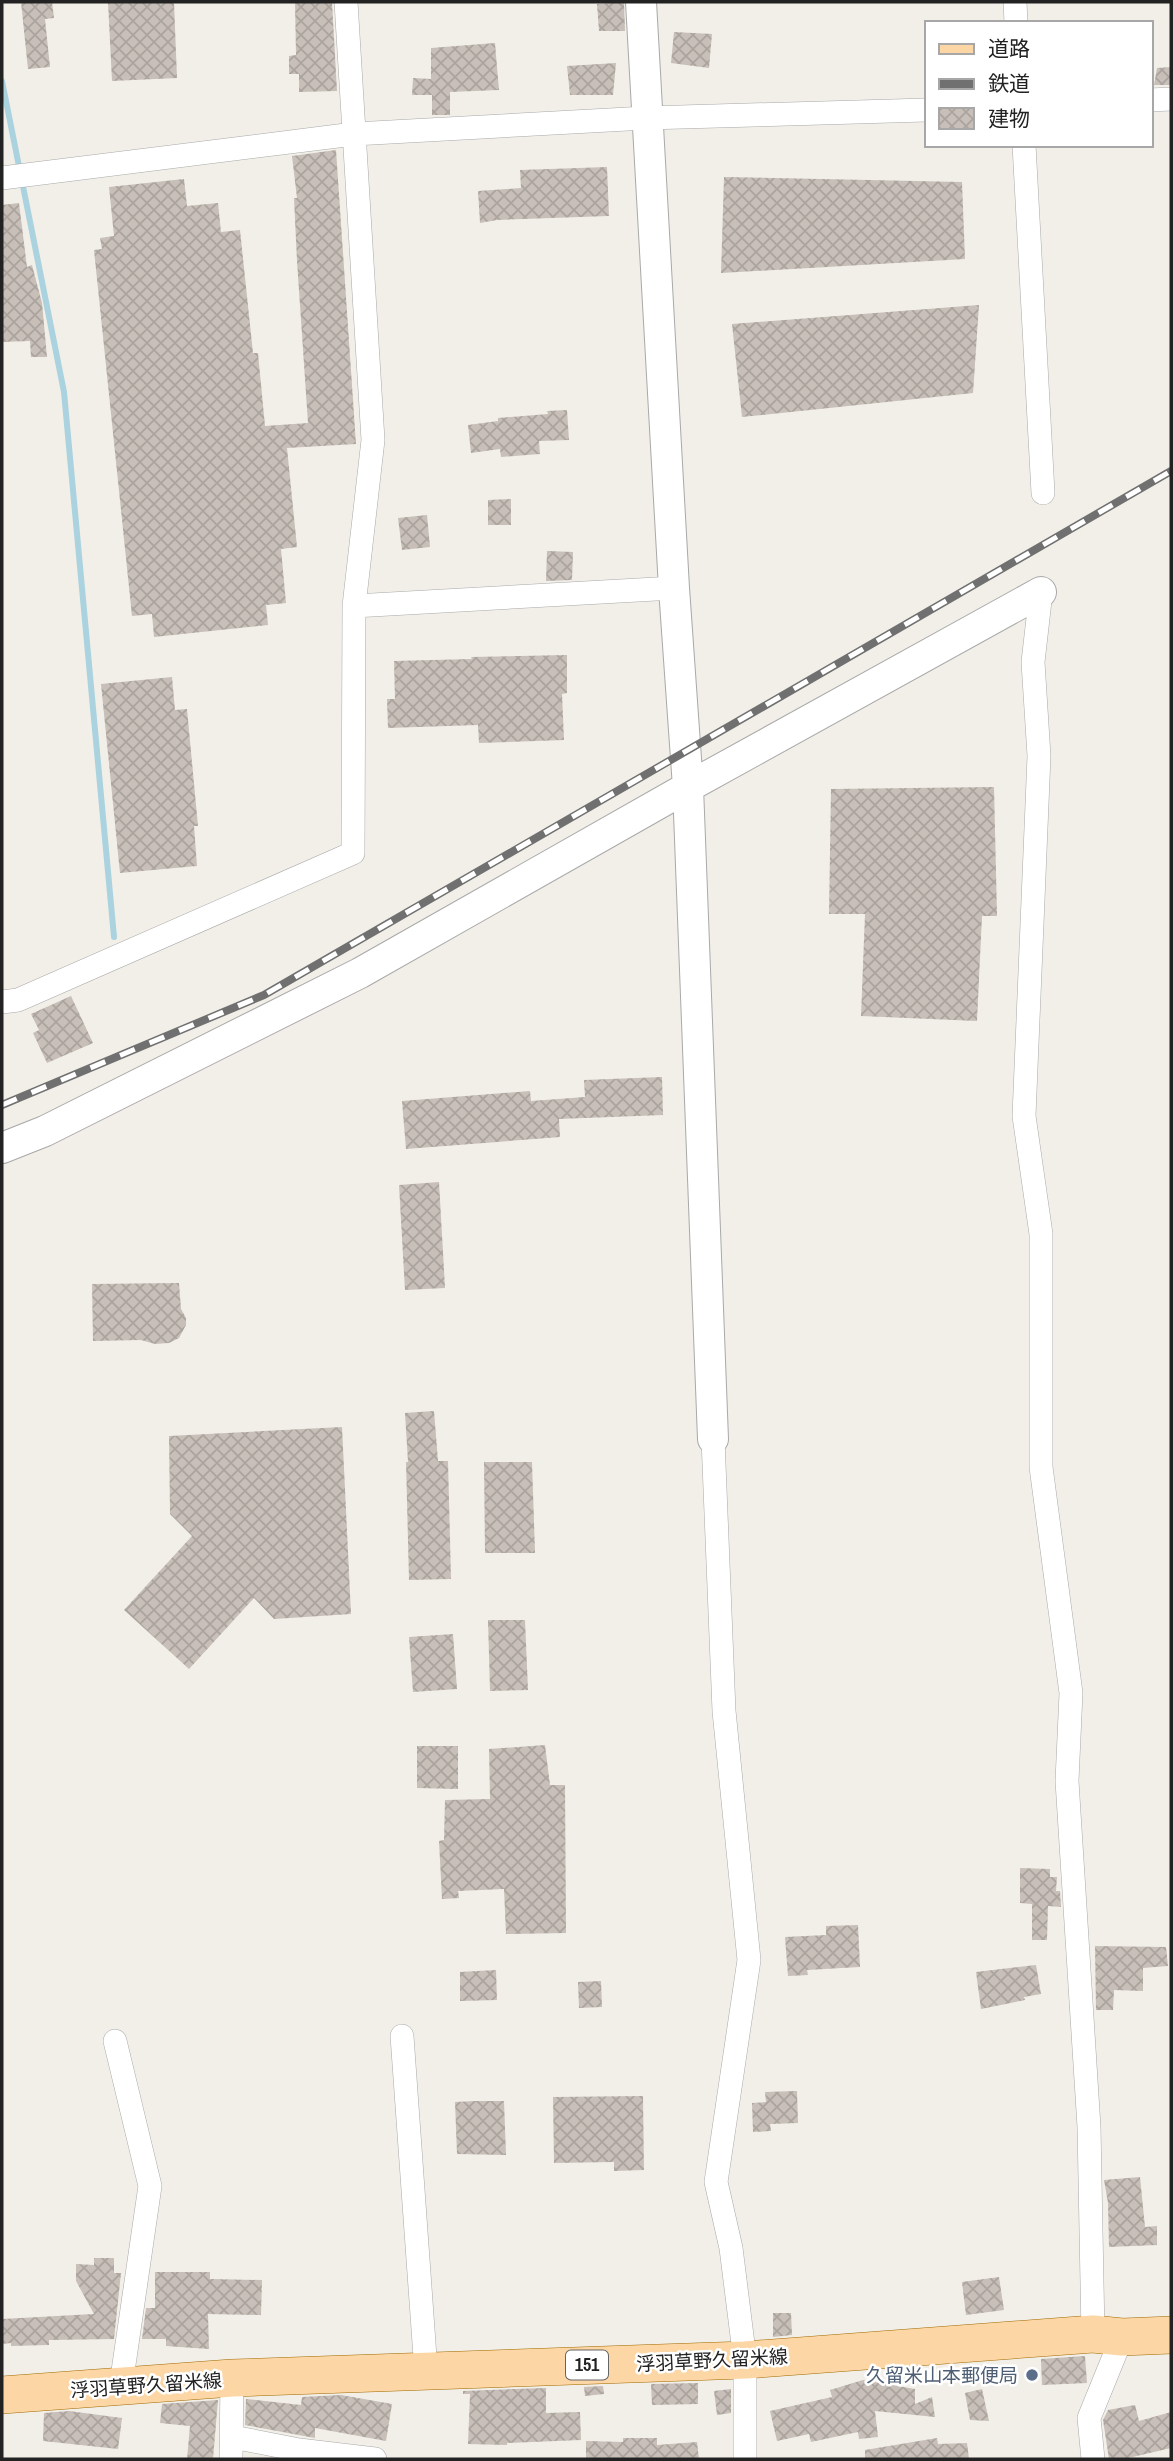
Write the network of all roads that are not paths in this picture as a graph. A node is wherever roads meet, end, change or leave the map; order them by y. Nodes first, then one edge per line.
1 (346, 2) edge
2 (641, 2) edge
3 (1015, 2) edge
4 (1016, 21) edge
5 (1171, 99) edge
6 (1152, 100) edge
7 (925, 110) edge
8 (646, 118) junction
9 (354, 134) junction
10 (1024, 147) edge
11 (2, 178) edge
12 (1043, 494) dead end
13 (674, 588) junction
14 (1041, 592) joint
15 (354, 606) junction
16 (688, 787) junction
17 (2, 1002) edge
18 (2, 1148) edge
19 (713, 1439) joint
20 (402, 2036) dead end
21 (115, 2041) dead end
22 (1171, 2335) edge
23 (1107, 2336) junction
24 (745, 2360) junction
25 (426, 2371) junction
26 (232, 2378) junction
27 (121, 2385) junction
28 (2, 2395) edge
29 (232, 2448) edge
30 (375, 2459) edge
31 (745, 2459) edge
32 (1093, 2459) edge

1 - 9 street
2 - 8 street
3 - 4 street
5 - 6 street
7 - 8 street
8 - 9 street
8 - 13 street
9 - 11 street
9 - 15 street
10 - 12 street
13 - 15 street
13 - 16 street
14 - 16 street
14 - 23 street
15 - 17 street
16 - 18 street
16 - 19 street
19 - 24 street
20 - 25 street
21 - 27 street
22 - 23 main road, 浮羽草野久留米線 / 151
23 - 24 main road, 浮羽草野久留米線 / 151
23 - 32 street
24 - 25 main road, 浮羽草野久留米線 / 151
24 - 31 street
25 - 26 main road, 浮羽草野久留米線 / 151
26 - 27 main road, 浮羽草野久留米線 / 151
26 - 29 street
27 - 28 main road, 浮羽草野久留米線 / 151
29 - 30 street

